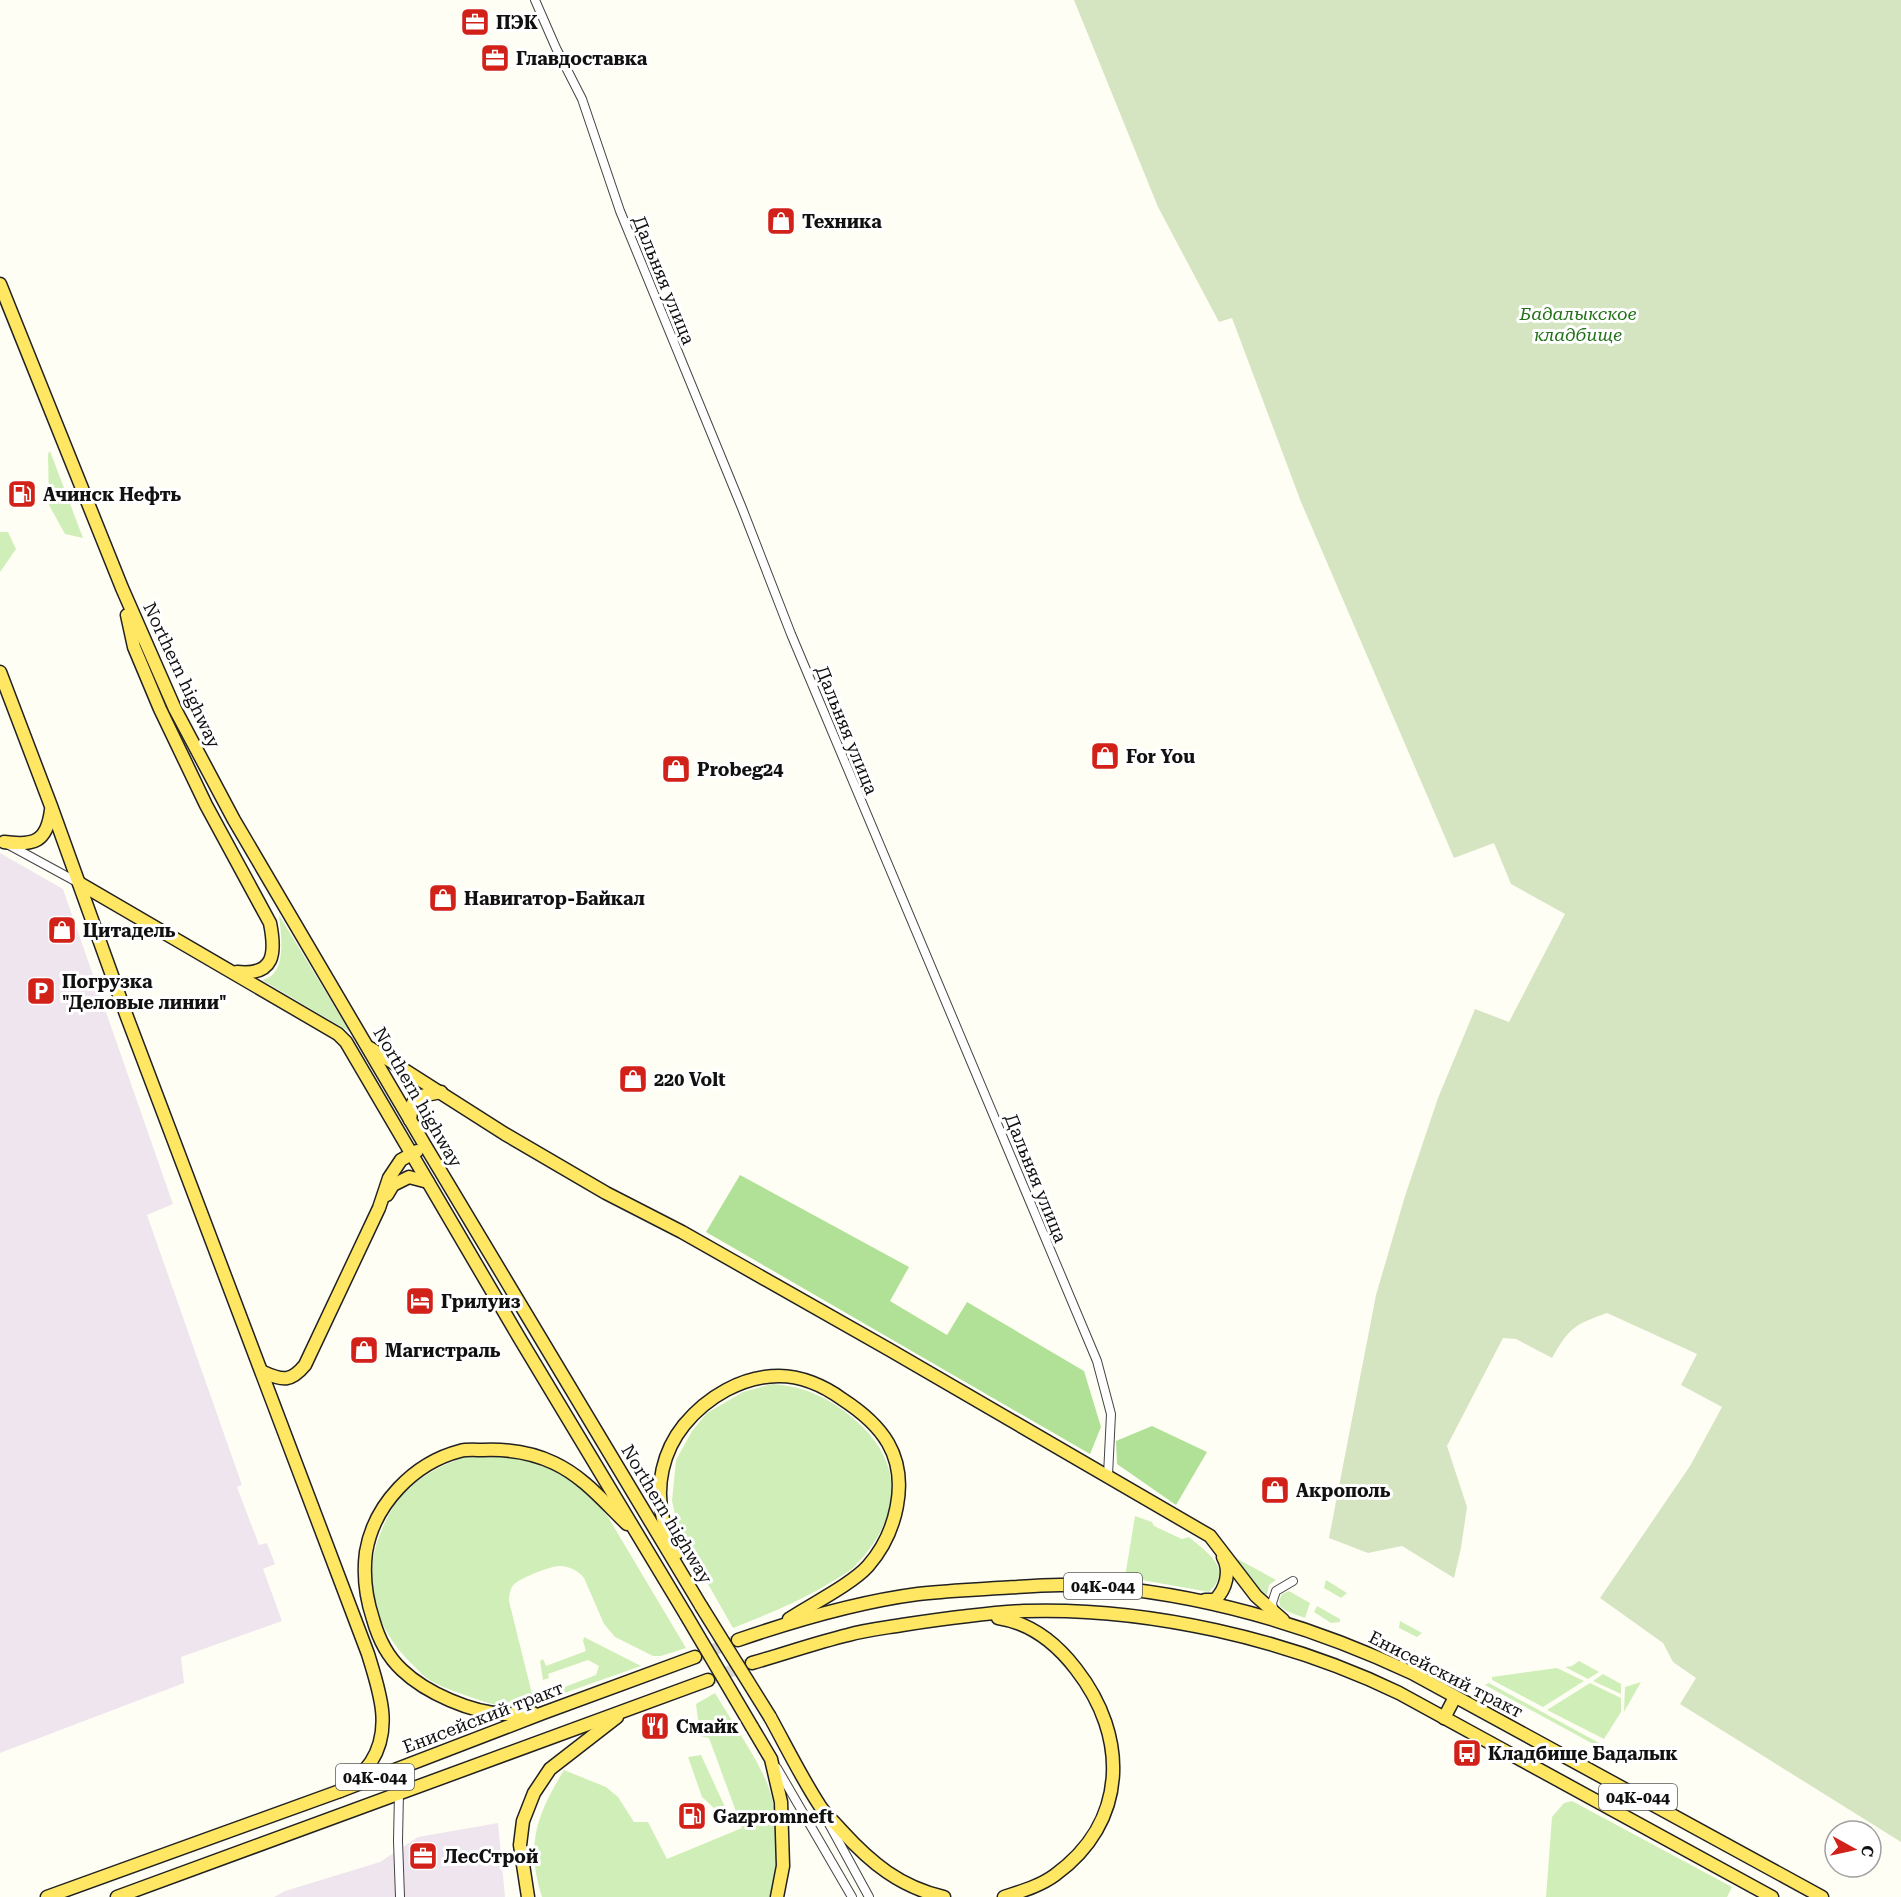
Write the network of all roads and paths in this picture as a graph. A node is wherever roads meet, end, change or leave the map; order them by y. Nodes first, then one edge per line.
1 (535, 0) edge
2 (0, 284) edge
3 (122, 588) junction
4 (0, 672) edge
5 (51, 806) junction
6 (2, 841) edge
7 (79, 883) junction
8 (232, 972) junction
9 (369, 1047) junction
10 (441, 1092) junction
11 (410, 1120) junction
12 (426, 1147) junction
13 (411, 1154) junction
14 (428, 1182) junction
15 (379, 1208) junction
16 (263, 1372) junction
17 (1108, 1475) junction
18 (638, 1534) junction
19 (1210, 1536) junction
20 (1293, 1581) dead end
21 (693, 1592) junction
22 (1199, 1601) junction
23 (1275, 1614) junction
24 (973, 1615) junction
25 (1287, 1623) junction
26 (774, 1628) junction
27 (738, 1640) tunnel mouth
28 (695, 1657) tunnel mouth
29 (752, 1664) tunnel mouth
30 (708, 1680) tunnel mouth
31 (1455, 1697) junction
32 (630, 1708) junction
33 (543, 1713) junction
34 (1443, 1718) junction
35 (771, 1759) junction
36 (340, 1791) junction
37 (399, 1792) junction
38 (821, 1807) junction
39 (47, 1897) edge
40 (117, 1897) edge
41 (400, 1897) edge
42 (528, 1897) edge
43 (777, 1897) edge
44 (852, 1897) edge
45 (869, 1897) edge
46 (944, 1897) edge
47 (1004, 1897) edge
48 (1772, 1897) edge
49 (1821, 1897) edge

1 - 17 street, Дальняя улица
2 - 3 main road, Northern highway
3 - 8 main road
3 - 9 main road, Northern highway
4 - 5 main road
5 - 6 main road
5 - 7 main road
6 - 7 street
7 - 8 main road, Northern highway
7 - 16 main road
8 - 13 main road, Northern highway
9 - 10 main road
9 - 11 main road, Northern highway
10 - 11 main road
10 - 17 main road
11 - 12 main road, Northern highway
12 - 13 main road
12 - 21 main road, Northern highway
13 - 14 main road, Northern highway
13 - 15 main road
14 - 15 main road
14 - 18 main road, Northern highway
15 - 16 main road
16 - 36 main road
17 - 19 main road
18 - 33 main road
18 - 35 main road, Northern highway, bridge
19 - 22 main road
19 - 23 main road
20 - 23 street
21 - 26 main road
21 - 38 main road, Northern highway, bridge
22 - 25 main road, Енисейский тракт / 04К-044
22 - 26 main road, Енисейский тракт / 04К-044
23 - 25 main road
24 - 29 main road, 04К-044
24 - 34 main road, 04К-044
24 - 47 main road
25 - 31 main road, Енисейский тракт / 04К-044
26 - 27 main road, Енисейский тракт / 04К-044
28 - 33 main road, Енисейский тракт / 04К-044
30 - 32 main road, 04К-044
31 - 34 main road
31 - 49 main road, Енисейский тракт / 04К-044
32 - 37 main road, 04К-044
32 - 42 main road
33 - 36 main road, Енисейский тракт / 04К-044
34 - 48 main road, 04К-044
35 - 43 main road
35 - 44 street, Northern highway
36 - 39 main road, Енисейский тракт / 04К-044
37 - 40 main road, 04К-044
37 - 41 street
38 - 45 street, Northern highway
38 - 46 main road

